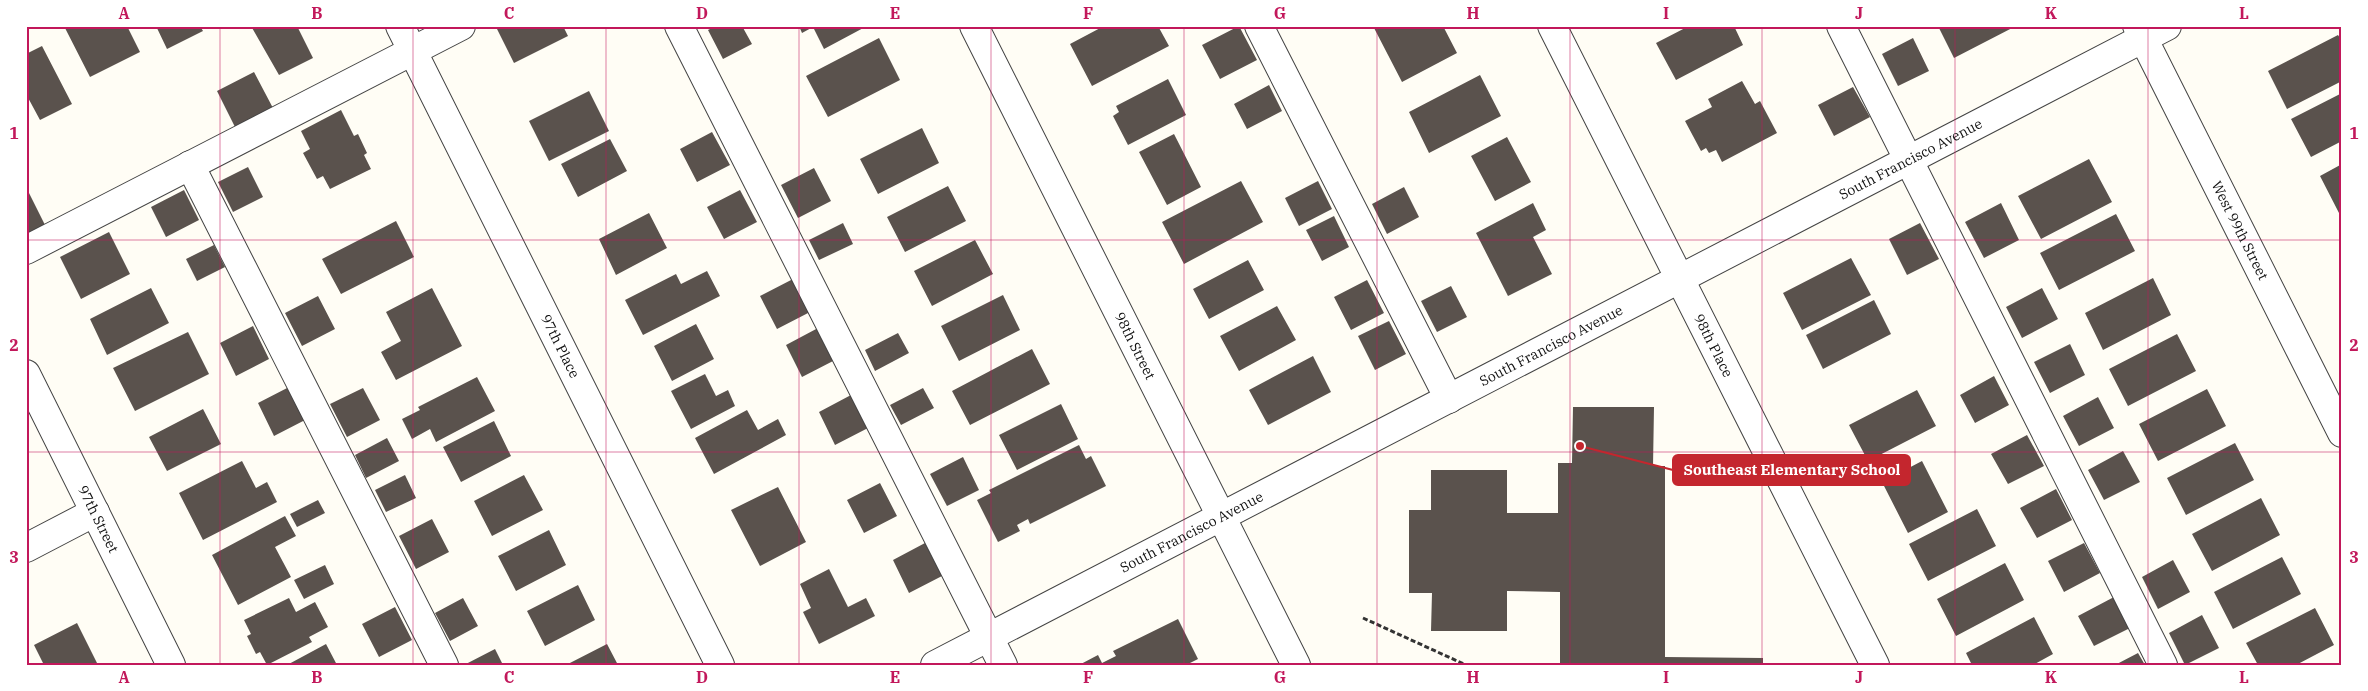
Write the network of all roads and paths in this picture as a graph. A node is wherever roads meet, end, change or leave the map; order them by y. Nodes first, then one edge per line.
1 (400, 26) edge
2 (461, 26) edge
3 (679, 26) edge
4 (974, 26) edge
5 (1259, 26) edge
6 (1552, 26) edge
7 (1840, 26) edge
8 (2149, 30) edge
9 (412, 52) junction
10 (1908, 160) junction
11 (190, 165) junction
12 (26, 250) edge
13 (1680, 279) junction
14 (26, 374) edge
15 (1449, 398) junction
16 (2342, 434) edge
17 (95, 512) junction
18 (1222, 516) junction
19 (26, 548) edge
20 (1363, 618) dead end
21 (988, 637) junction
22 (171, 665) edge
23 (444, 665) edge
24 (720, 665) edge
25 (935, 665) edge
26 (1003, 665) edge
27 (1296, 665) edge
28 (1466, 665) edge
29 (1875, 665) edge
30 (2163, 665) edge

1 - 9 street, 97th Place
2 - 9 street
3 - 21 street
4 - 18 street, 98th Street
5 - 15 street
6 - 13 street, 98th Place
7 - 10 street
8 - 10 street, South Francisco Avenue
8 - 16 street, West 99th Street
9 - 11 street
9 - 24 street, 97th Place
10 - 13 street, South Francisco Avenue
10 - 30 street
11 - 12 street
11 - 23 street
13 - 15 street, South Francisco Avenue
13 - 29 street, 98th Place
14 - 17 street, 97th Street
15 - 18 street, South Francisco Avenue
17 - 19 street
17 - 22 street, 97th Street
18 - 21 street, South Francisco Avenue
18 - 27 street, 98th Street
20 - 28 path
21 - 25 street, South Francisco Avenue
21 - 26 street

